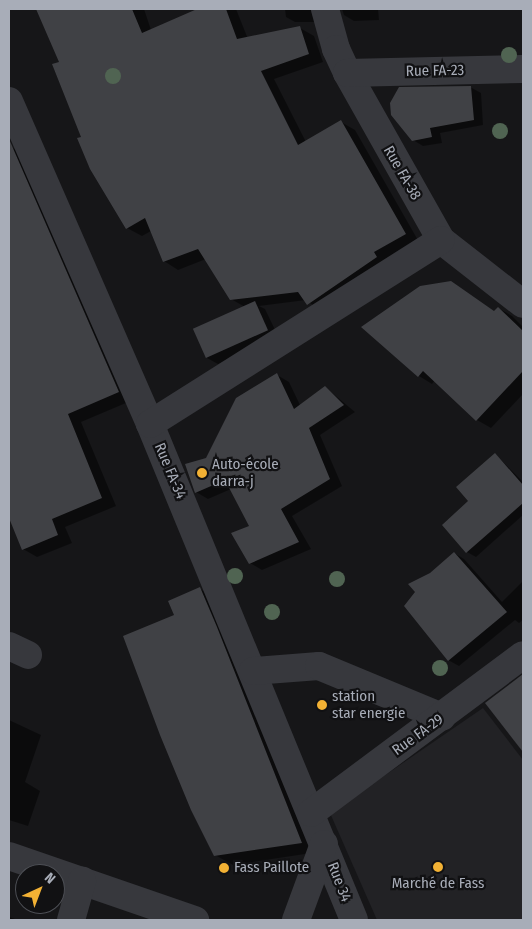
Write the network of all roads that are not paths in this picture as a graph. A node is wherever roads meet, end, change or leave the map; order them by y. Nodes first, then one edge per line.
1 (325, 9) edge
2 (523, 69) edge
3 (347, 73) junction
4 (9, 101) edge
5 (441, 240) junction
6 (523, 304) edge
7 (150, 424) junction
8 (523, 655) edge
9 (253, 671) junction
10 (442, 717) junction
11 (311, 813) junction
12 (324, 844) junction
13 (9, 856) edge
14 (82, 881) junction
15 (71, 920) edge
16 (196, 920) edge
17 (296, 920) edge
18 (354, 920) edge

1 - 3 street, Rue FA-38
2 - 3 street, Rue FA-23
3 - 5 street, Rue FA-38
4 - 7 street, Rue FA-34
5 - 6 street, Rue FA-38
5 - 7 street
7 - 9 street, Rue FA-34
8 - 10 street, Rue FA-29
9 - 10 street
9 - 11 street, Rue FA-34
10 - 11 street, Rue FA-29
11 - 12 street, Rue FA-34
12 - 17 street
12 - 18 street, Rue 34
13 - 14 street
14 - 15 street
14 - 16 street

